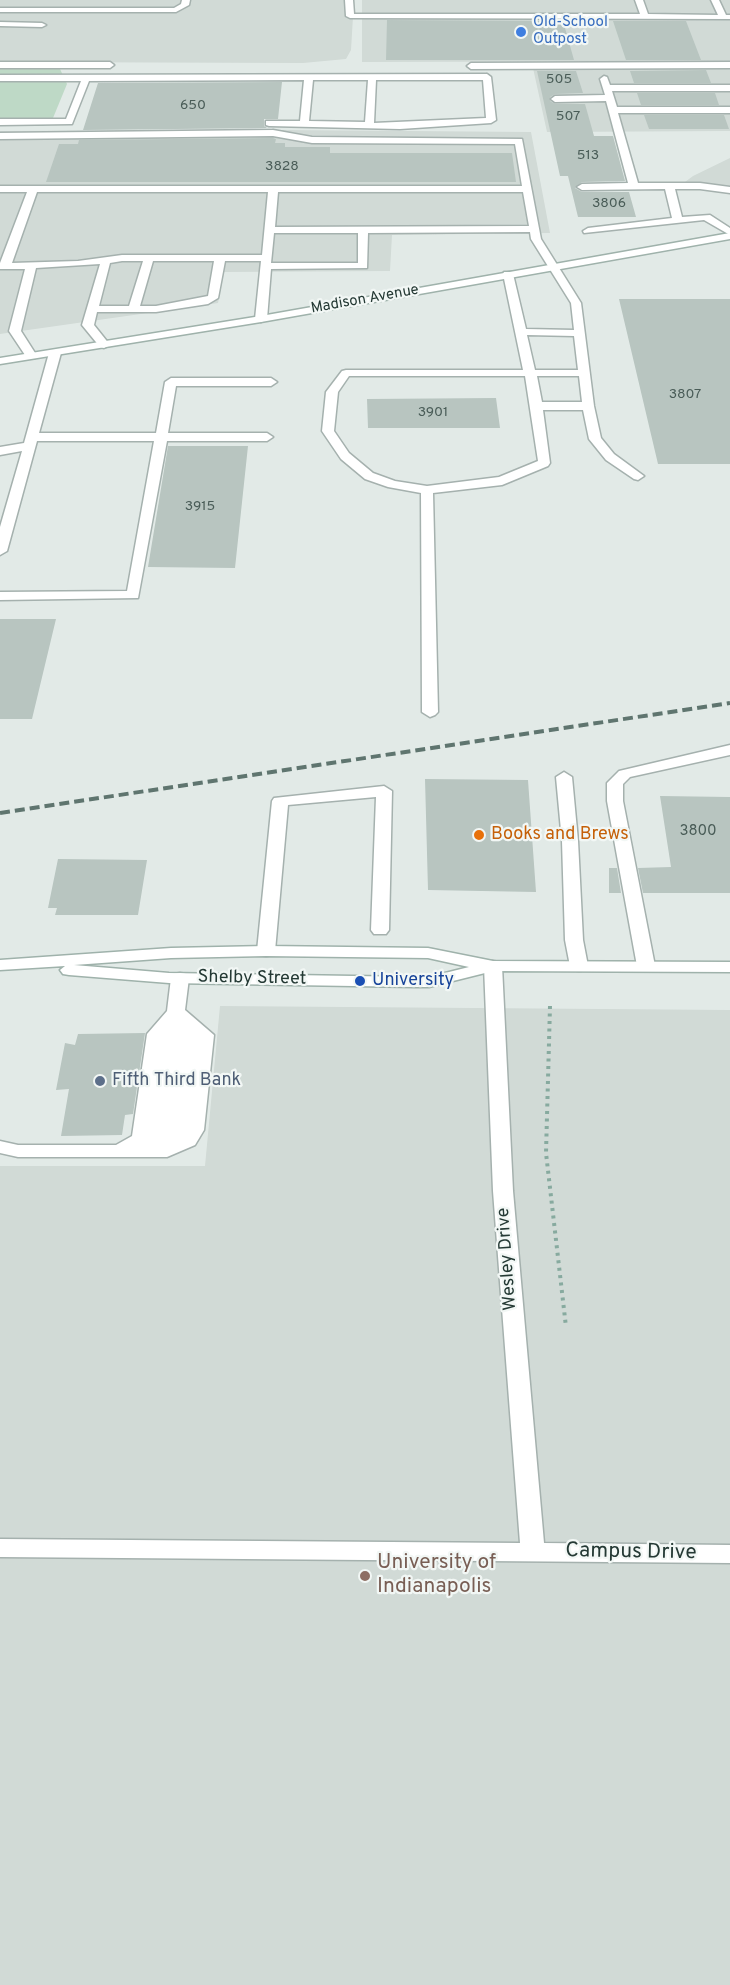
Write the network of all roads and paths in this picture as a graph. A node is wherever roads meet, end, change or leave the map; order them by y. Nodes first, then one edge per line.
1 (186, 0) edge
2 (349, 0) edge
3 (639, 0) edge
4 (715, 0) edge
5 (0, 10) edge
6 (645, 17) junction
7 (726, 17) edge
8 (0, 24) edge
9 (42, 25) dead end
10 (0, 65) edge
11 (118, 65) dead end
12 (459, 66) dead end
13 (600, 66) junction
14 (726, 67) edge
15 (0, 78) edge
16 (86, 78) junction
17 (309, 78) junction
18 (372, 78) junction
19 (730, 88) edge
20 (608, 93) junction
21 (555, 99) dead end
22 (613, 110) junction
23 (730, 110) edge
24 (0, 122) edge
25 (69, 122) junction
26 (80, 122) dead end
27 (218, 123) dead end
28 (304, 124) junction
29 (369, 125) junction
30 (0, 136) edge
31 (634, 186) junction
32 (669, 186) junction
33 (582, 187) dead end
34 (0, 189) edge
35 (33, 189) junction
36 (273, 189) junction
37 (527, 189) junction
38 (730, 190) edge
39 (722, 214) dead end
40 (706, 217) junction
41 (678, 220) junction
42 (363, 229) junction
43 (535, 229) junction
44 (269, 230) junction
45 (588, 231) dead end
46 (730, 234) edge
47 (149, 258) junction
48 (220, 258) junction
49 (106, 260) junction
50 (266, 262) junction
51 (3, 266) edge
52 (31, 266) junction
53 (552, 267) junction
54 (508, 274) junction
55 (93, 309) junction
56 (134, 309) junction
57 (261, 319) junction
58 (521, 332) junction
59 (579, 333) junction
60 (104, 345) junction
61 (55, 352) junction
62 (31, 356) junction
63 (0, 361) edge
64 (530, 373) junction
65 (584, 373) junction
66 (271, 382) dead end
67 (537, 406) junction
68 (588, 406) junction
69 (160, 437) junction
70 (267, 437) dead end
71 (31, 441) junction
72 (0, 451) edge
73 (638, 476) dead end
74 (428, 490) junction
75 (0, 551) edge
76 (0, 596) edge
77 (429, 712) dead end
78 (730, 750) edge
79 (564, 777) dead end
80 (380, 930) dead end
81 (266, 951) junction
82 (5, 965) edge
83 (493, 966) junction
84 (579, 966) junction
85 (646, 966) junction
86 (730, 967) edge
87 (180, 978) junction
88 (550, 1006) dead end
89 (176, 1012) junction
90 (0, 1147) edge
91 (116, 1151) junction
92 (147, 1151) junction
93 (566, 1327) dead end
94 (0, 1548) edge
95 (532, 1552) junction
96 (730, 1554) edge

1 - 5 main road
2 - 6 main road
3 - 6 main road
4 - 7 main road
6 - 7 main road
8 - 9 main road
10 - 11 main road
12 - 13 main road
13 - 14 main road
13 - 20 main road
15 - 16 main road
16 - 17 main road
16 - 25 main road
17 - 18 main road
17 - 28 main road
18 - 29 main road
18 - 29 main road
19 - 20 main road
20 - 21 main road
20 - 22 main road
22 - 23 main road
22 - 31 main road
24 - 25 main road
25 - 26 main road
27 - 28 main road
28 - 29 main road
30 - 37 main road
31 - 32 main road
31 - 33 main road
32 - 38 main road
32 - 41 main road
34 - 35 main road
35 - 36 main road
35 - 51 main road
36 - 37 main road
36 - 44 main road
37 - 43 main road
39 - 40 main road
40 - 41 main road
40 - 46 main road
41 - 45 main road
42 - 43 main road
42 - 44 main road
42 - 50 main road
43 - 53 main road
44 - 50 main road
46 - 53 main road, Madison Avenue
47 - 48 main road
47 - 49 main road
47 - 56 main road
48 - 50 main road
48 - 56 main road
49 - 52 main road
49 - 55 main road
50 - 57 main road
51 - 52 main road
52 - 62 main road
53 - 54 main road, Madison Avenue
53 - 59 main road
54 - 57 main road, Madison Avenue
54 - 58 main road
55 - 56 main road
55 - 60 main road
57 - 60 main road, Madison Avenue
58 - 59 main road
58 - 64 main road
59 - 65 main road
60 - 61 main road, Madison Avenue
61 - 62 main road, Madison Avenue
61 - 71 main road
62 - 63 main road, Madison Avenue
64 - 65 main road
64 - 67 main road
64 - 74 main road
65 - 68 main road
66 - 69 main road
67 - 68 main road
67 - 74 main road
68 - 73 main road
69 - 70 main road
69 - 71 main road
69 - 76 main road
71 - 72 main road
71 - 75 main road
74 - 77 main road
78 - 85 main road
79 - 84 main road
80 - 81 main road
81 - 82 main road, Shelby Street
81 - 83 main road, Shelby Street
82 - 87 main road, Shelby Street
83 - 84 main road, Shelby Street
83 - 87 main road, Shelby Street
83 - 95 main road, Wesley Drive
84 - 85 main road, Shelby Street
85 - 86 main road, Shelby Street
87 - 89 main road
88 - 93 path
89 - 91 main road
89 - 92 main road
89 - 92 main road
90 - 91 main road
91 - 92 main road
94 - 95 main road, Campus Drive
95 - 96 main road, Campus Drive

